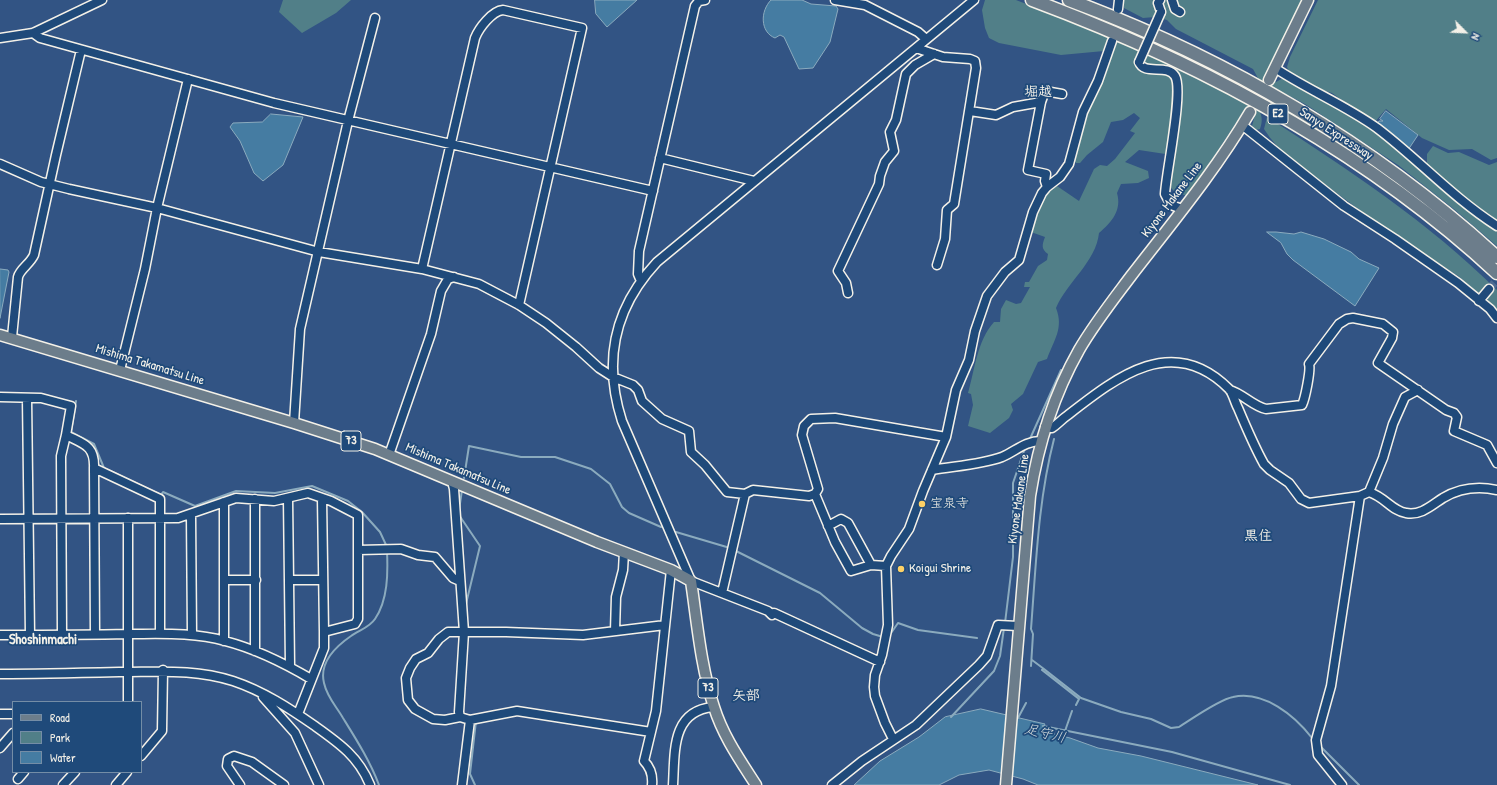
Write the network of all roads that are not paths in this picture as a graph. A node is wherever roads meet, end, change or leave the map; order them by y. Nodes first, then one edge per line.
1 (102, 0) edge
2 (705, 0) edge
3 (835, 0) edge
4 (974, 0) edge
5 (1032, 0) edge
6 (1069, 0) edge
7 (1119, 0) edge
8 (1160, 0) edge
9 (1172, 0) edge
10 (1308, 0) edge
11 (1118, 9) dead end
12 (1180, 12) dead end
13 (375, 18) dead end
14 (33, 33) junction
15 (0, 38) edge
16 (926, 39) junction
17 (1112, 41) dead end
18 (916, 48) junction
19 (81, 50) junction
20 (934, 54) junction
21 (1276, 68) junction
22 (188, 79) junction
23 (1269, 80) dead end
24 (1062, 94) dead end
25 (1041, 102) junction
26 (970, 111) junction
27 (1250, 112) dead end
28 (348, 121) junction
29 (1242, 125) junction
30 (450, 143) junction
31 (660, 158) junction
32 (0, 164) edge
33 (551, 166) junction
34 (754, 182) junction
35 (49, 184) junction
36 (1047, 186) junction
37 (653, 191) junction
38 (157, 208) junction
39 (1182, 209) junction
40 (1497, 226) edge
41 (319, 252) junction
42 (1497, 257) edge
43 (937, 265) dead end
44 (422, 270) junction
45 (1497, 273) edge
46 (454, 277) junction
47 (641, 281) junction
48 (1489, 289) tunnel mouth
49 (848, 293) dead end
50 (1479, 301) junction
51 (519, 305) junction
52 (1497, 318) edge
53 (0, 335) edge
54 (12, 337) junction
55 (120, 370) junction
56 (613, 377) junction
57 (1230, 390) junction
58 (1418, 390) junction
59 (0, 398) edge
60 (27, 398) junction
61 (294, 423) junction
62 (1046, 427) junction
63 (66, 435) junction
64 (946, 437) junction
65 (1033, 442) junction
66 (390, 455) junction
67 (1497, 463) edge
68 (94, 468) junction
69 (932, 470) junction
70 (452, 481) junction
71 (1497, 490) edge
72 (1369, 492) junction
73 (745, 494) junction
74 (815, 494) junction
75 (1360, 496) junction
76 (288, 498) junction
77 (322, 498) junction
78 (255, 499) junction
79 (224, 502) junction
80 (191, 515) junction
81 (94, 518) junction
82 (128, 518) junction
83 (161, 518) junction
84 (0, 519) edge
85 (28, 519) junction
86 (61, 519) junction
87 (828, 526) junction
88 (358, 550) junction
89 (624, 552) junction
90 (871, 565) junction
91 (886, 566) junction
92 (671, 570) junction
93 (224, 580) junction
94 (256, 580) junction
95 (289, 580) junction
96 (323, 580) junction
97 (460, 581) junction
98 (691, 581) junction
99 (722, 593) junction
100 (665, 625) junction
101 (1009, 625) junction
102 (615, 631) junction
103 (324, 632) junction
104 (466, 632) junction
105 (160, 633) junction
106 (62, 634) junction
107 (95, 634) junction
108 (128, 634) junction
109 (0, 635) edge
110 (30, 635) junction
111 (192, 635) junction
112 (224, 641) junction
113 (255, 651) junction
114 (880, 662) junction
115 (290, 666) junction
116 (163, 670) junction
117 (128, 672) junction
118 (0, 674) edge
119 (311, 679) junction
120 (258, 691) junction
121 (128, 701) edge
122 (713, 707) junction
123 (0, 714) edge
124 (12, 714) edge
125 (298, 714) junction
126 (460, 717) junction
127 (473, 719) junction
128 (651, 732) junction
129 (12, 735) edge
130 (893, 739) junction
131 (0, 748) edge
132 (142, 755) edge
133 (23, 773) edge
134 (74, 773) edge
135 (126, 773) edge
136 (18, 779) dead end
137 (653, 784) edge
138 (1006, 784) edge
139 (63, 785) edge
140 (116, 785) edge
141 (240, 785) edge
142 (284, 785) edge
143 (319, 785) edge
144 (370, 785) edge
145 (462, 785) edge
146 (673, 785) edge
147 (756, 785) edge
148 (832, 785) edge
149 (1342, 785) edge

1 - 14 street
2 - 31 street
3 - 16 street
4 - 16 street
5 - 45 highway, Sanyo Expressway / E2
6 - 42 highway, Sanyo Expressway / E2
7 - 11 street
8 - 39 street, bridge
9 - 12 street
10 - 21 main road
13 - 28 street
14 - 15 street
14 - 19 street
16 - 18 street
17 - 36 street
18 - 20 street
18 - 34 street
19 - 22 street
19 - 35 street
20 - 26 street
20 - 49 street
21 - 23 main road
21 - 40 street
22 - 28 street
22 - 38 street
24 - 25 street
25 - 26 street
25 - 36 street
26 - 43 street
27 - 29 main road, Kiyone Makane Line
28 - 30 street
28 - 41 street
29 - 39 main road, Kiyone Makane Line
29 - 50 street
30 - 33 street
30 - 33 street
30 - 44 street
31 - 34 street
31 - 37 street
32 - 35 street
33 - 37 street
33 - 51 street
34 - 47 street
35 - 38 street
35 - 54 street
36 - 64 street
37 - 47 street
38 - 41 street
38 - 55 street
39 - 62 main road, Kiyone Makane Line
41 - 44 street
41 - 61 street
44 - 46 street
46 - 51 street
46 - 66 street
47 - 56 street
48 - 50 street
50 - 52 street
51 - 56 street
53 - 54 main road, Mishima Takamatsu Line / 73
54 - 55 main road, Mishima Takamatsu Line / 73
55 - 61 main road, Mishima Takamatsu Line / 73
56 - 73 street
56 - 98 street
57 - 58 street
57 - 62 street
57 - 75 street
58 - 67 street
58 - 72 street
59 - 60 street
60 - 63 street
60 - 85 street
61 - 66 main road, Mishima Takamatsu Line / 73
62 - 65 main road, Kiyone Makane Line
63 - 68 street
63 - 86 street
64 - 69 street
64 - 74 street
65 - 69 street
65 - 101 main road, Kiyone Makane Line
66 - 70 main road, Mishima Takamatsu Line / 73
68 - 81 street
68 - 83 street
69 - 91 street
70 - 89 main road, Mishima Takamatsu Line / 73
70 - 97 street
71 - 72 street
72 - 75 street
73 - 74 street
73 - 99 street
74 - 87 street
75 - 149 street
76 - 77 street
76 - 78 street
76 - 95 street
77 - 88 street
77 - 96 street
78 - 79 street
78 - 94 street
79 - 80 street
79 - 93 street
80 - 83 street
80 - 111 street
81 - 82 street
81 - 86 street
81 - 107 street
82 - 83 street
82 - 108 street
83 - 105 street
84 - 85 street
85 - 86 street
85 - 110 street
86 - 106 street
87 - 90 street
87 - 90 street
88 - 97 street
88 - 103 street
89 - 92 main road, Mishima Takamatsu Line / 73
89 - 102 street
90 - 91 street
91 - 114 street
92 - 98 main road, Mishima Takamatsu Line / 73
92 - 100 street
93 - 94 street
93 - 112 street
94 - 113 street
95 - 96 street
95 - 115 street
96 - 103 street
97 - 104 street
98 - 99 street
98 - 122 main road, 73
99 - 114 street
100 - 102 street
100 - 128 street
101 - 130 street
101 - 138 main road, Kiyone Makane Line
102 - 104 street
103 - 119 street
104 - 126 street
104 - 126 street
105 - 108 street
105 - 111 street
106 - 107 street
106 - 110 street
107 - 108 street
108 - 117 street
109 - 110 street
111 - 112 street
112 - 113 street
113 - 115 street
114 - 130 street
115 - 119 street
116 - 117 street
116 - 120 street
116 - 132 street
117 - 118 street
117 - 121 street
119 - 125 street
120 - 125 street
120 - 143 street
122 - 146 street
122 - 147 main road, 73
123 - 124 street
125 - 144 street
126 - 127 street
127 - 128 street
127 - 145 street
128 - 137 street
129 - 131 street
130 - 148 street
133 - 136 street
134 - 139 street
135 - 140 street
141 - 142 street

